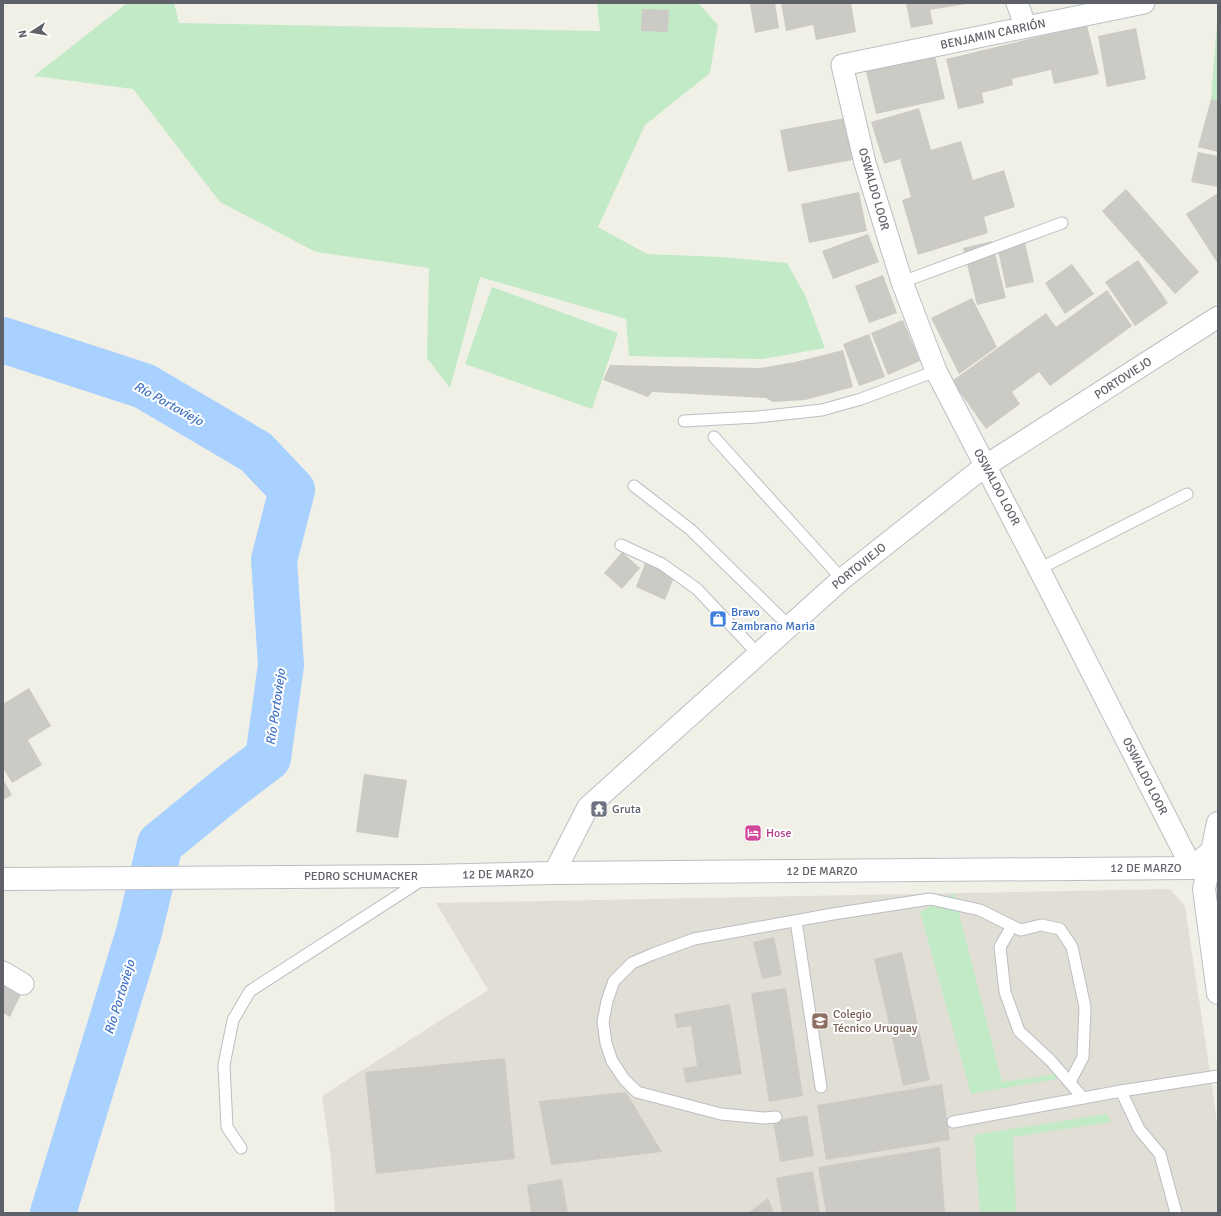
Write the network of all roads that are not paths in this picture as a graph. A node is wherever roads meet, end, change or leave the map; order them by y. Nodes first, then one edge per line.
1 (1017, 3) edge
2 (1144, 3) edge
3 (1026, 27) junction
4 (842, 65) joint
5 (1062, 223) dead end
6 (902, 282) junction
7 (1218, 317) edge
8 (936, 371) junction
9 (684, 421) dead end
10 (714, 438) dead end
11 (985, 466) junction
12 (634, 486) dead end
13 (1187, 494) dead end
14 (621, 545) dead end
15 (1039, 569) junction
16 (842, 579) junction
17 (789, 626) junction
18 (758, 654) junction
19 (1218, 822) edge
20 (1211, 852) junction
21 (1192, 868) junction
22 (554, 873) junction
23 (428, 876) junction
24 (5, 879) edge
25 (1204, 889) junction
26 (796, 921) junction
27 (1012, 926) junction
28 (3, 972) edge
29 (23, 984) dead end
30 (1218, 993) edge
31 (1218, 1076) edge
32 (1070, 1082) junction
33 (821, 1087) dead end
34 (1121, 1091) junction
35 (1083, 1098) junction
36 (776, 1117) dead end
37 (953, 1122) dead end
38 (241, 1148) dead end
39 (1176, 1213) edge

1 - 3 street
2 - 3 street, BENJAMIN CARRIÓN
3 - 4 street, BENJAMIN CARRIÓN
4 - 6 street, OSWALDO LOOR
5 - 6 lane
6 - 8 street, OSWALDO LOOR
7 - 11 street, PORTOVIEJO
8 - 9 lane
8 - 11 street, OSWALDO LOOR
10 - 16 lane
11 - 15 street, OSWALDO LOOR
11 - 16 street, PORTOVIEJO
12 - 17 lane
13 - 15 lane
14 - 18 lane
15 - 21 street, OSWALDO LOOR
16 - 17 street, PORTOVIEJO
17 - 18 street, PORTOVIEJO
18 - 22 street, PORTOVIEJO
19 - 20 street
20 - 21 street, 12 DE MARZO
20 - 25 street
21 - 22 street, 12 DE MARZO
21 - 25 street, OSWALDO LOOR
22 - 23 street, 12 DE MARZO
23 - 24 street, PEDRO SCHUMACKER
23 - 38 lane
25 - 30 street
26 - 27 lane
26 - 33 lane
26 - 36 lane
27 - 32 lane
27 - 32 lane
28 - 29 street
31 - 34 lane
32 - 35 lane
34 - 35 lane
34 - 39 lane
35 - 37 lane

